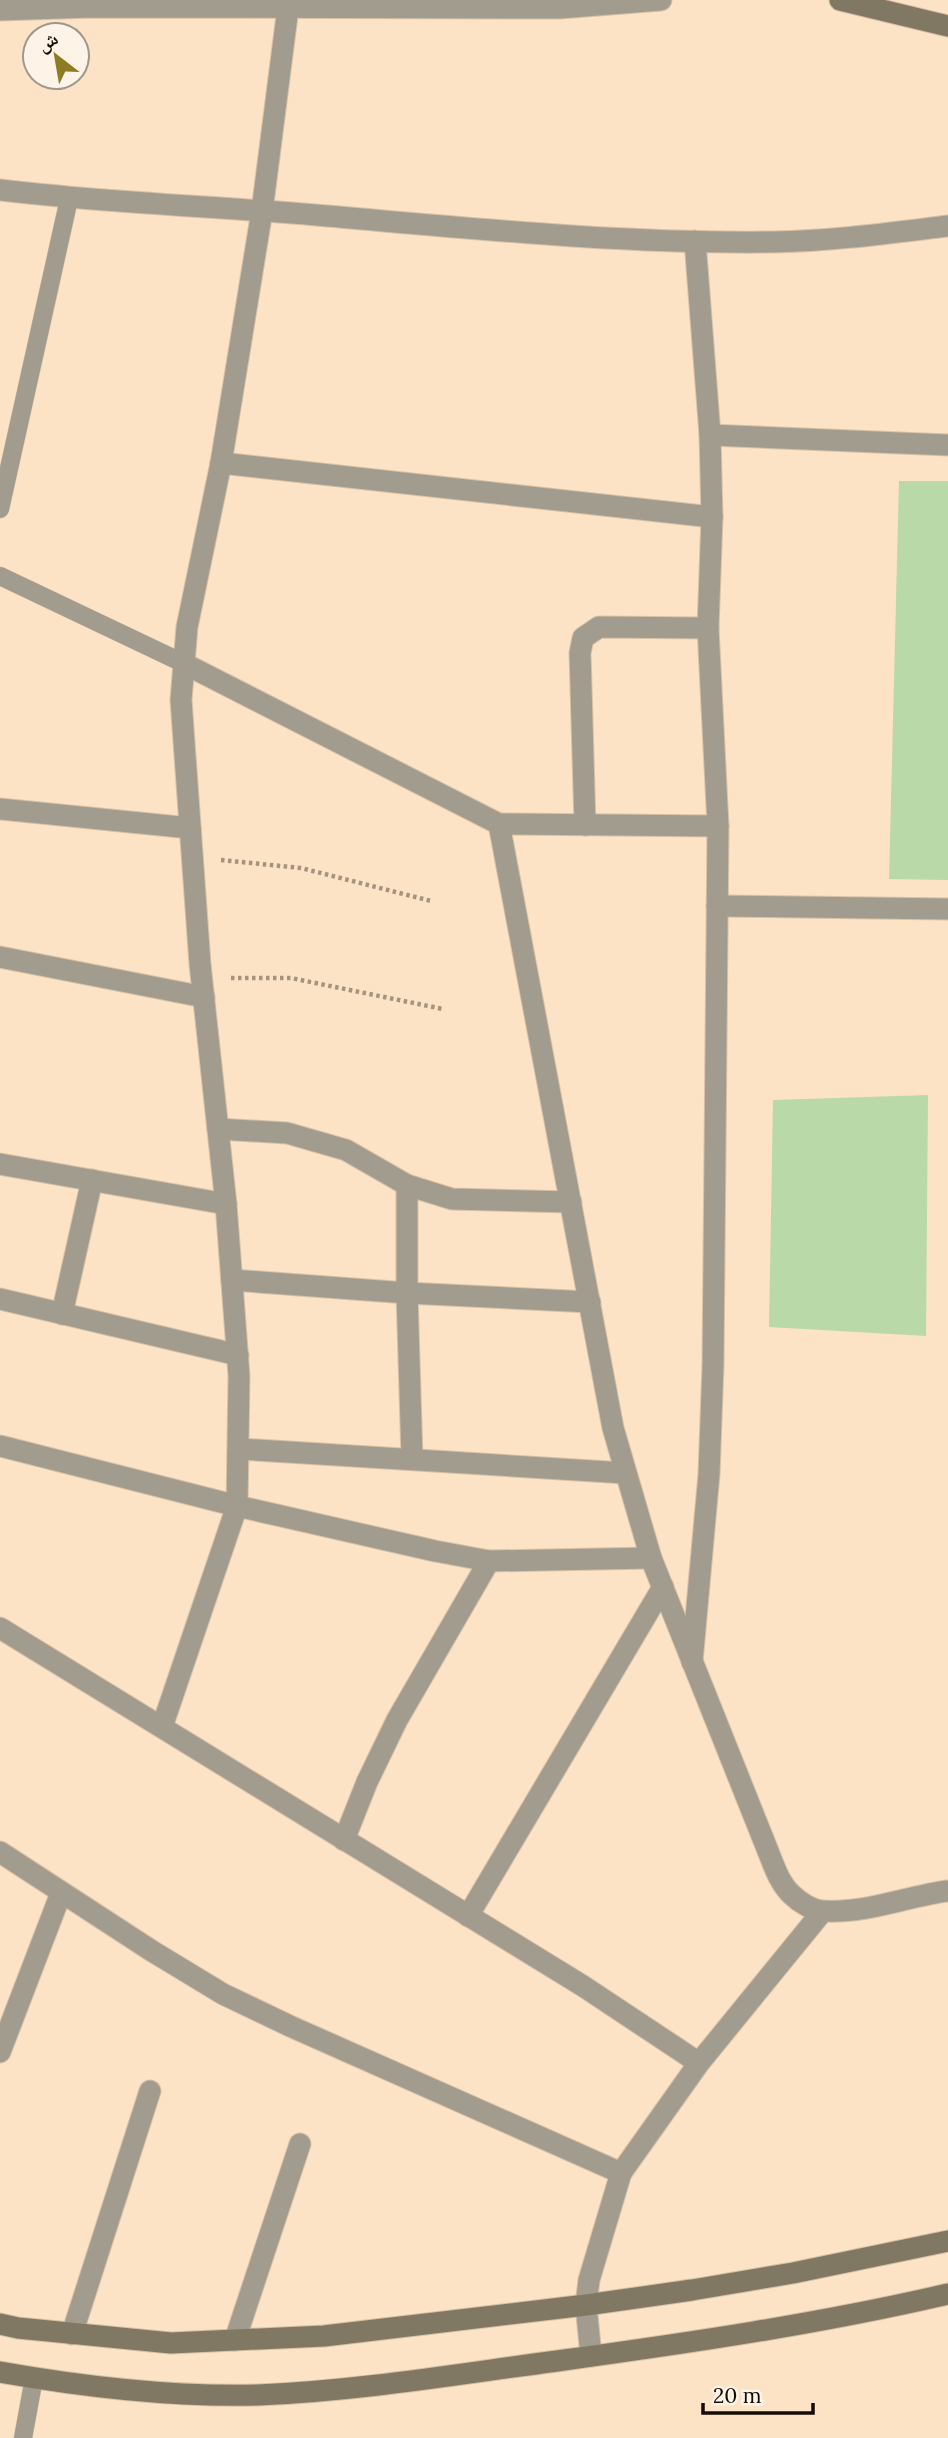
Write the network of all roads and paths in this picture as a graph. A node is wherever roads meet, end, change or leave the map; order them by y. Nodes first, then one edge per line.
1 (0, 0) edge
2 (661, 0) edge
3 (840, 0) edge
4 (93, 3) edge
5 (288, 4) edge
6 (10, 10) edge
7 (948, 26) edge
8 (0, 190) edge
9 (69, 199) junction
10 (262, 211) junction
11 (948, 226) edge
12 (695, 241) junction
13 (710, 435) junction
14 (948, 445) edge
15 (220, 463) junction
16 (0, 509) edge
17 (712, 517) junction
18 (0, 576) edge
19 (708, 628) junction
20 (183, 663) junction
21 (0, 809) edge
22 (499, 824) junction
23 (585, 825) junction
24 (718, 826) junction
25 (190, 828) junction
26 (192, 858) junction
27 (431, 901) dead end
28 (717, 906) junction
29 (948, 909) edge
30 (0, 957) edge
31 (203, 988) junction
32 (443, 1009) dead end
33 (218, 1129) junction
34 (0, 1164) edge
35 (92, 1180) junction
36 (407, 1185) junction
37 (571, 1202) junction
38 (226, 1204) junction
39 (232, 1280) junction
40 (407, 1293) junction
41 (0, 1299) edge
42 (590, 1302) junction
43 (62, 1314) junction
44 (237, 1355) junction
45 (0, 1446) edge
46 (240, 1449) junction
47 (412, 1458) junction
48 (625, 1472) junction
49 (237, 1506) junction
50 (651, 1558) junction
51 (489, 1561) junction
52 (663, 1587) junction
53 (0, 1629) edge
54 (692, 1662) junction
55 (162, 1727) junction
56 (344, 1840) junction
57 (0, 1852) edge
58 (948, 1891) edge
59 (61, 1892) junction
60 (822, 1912) junction
61 (468, 1916) junction
62 (0, 2052) edge
63 (699, 2063) junction
64 (150, 2091) dead end
65 (300, 2144) dead end
66 (621, 2174) junction
67 (948, 2241) edge
68 (948, 2294) edge
69 (586, 2305) junction
70 (0, 2324) edge
71 (72, 2334) junction
72 (235, 2340) junction
73 (591, 2356) junction
74 (0, 2372) edge
75 (34, 2378) junction
76 (23, 2438) edge

1 - 6 street
2 - 5 street
3 - 7 main road
4 - 5 street
4 - 6 street
5 - 10 street
8 - 9 street
9 - 10 street
9 - 16 lane
10 - 12 street
10 - 15 street
11 - 12 street
12 - 13 street
13 - 14 street
13 - 17 street
15 - 17 street
15 - 20 street
17 - 19 street
18 - 20 lane
19 - 23 street
19 - 24 street
20 - 22 street
20 - 25 street
21 - 25 street
22 - 23 street
22 - 37 street
23 - 24 street
24 - 28 street
25 - 26 street
26 - 27 path
26 - 31 street
28 - 29 street
28 - 54 street
30 - 31 street
31 - 32 path
31 - 33 street
33 - 36 street
33 - 38 street
34 - 35 street
35 - 38 street
35 - 43 street
36 - 37 street
36 - 40 street
37 - 42 street
38 - 39 street
39 - 40 street
39 - 44 street
40 - 42 street
40 - 47 street
41 - 43 street
42 - 48 street
43 - 44 street
44 - 46 street
45 - 49 street
46 - 47 street
46 - 49 street
47 - 48 street
48 - 50 street
49 - 51 street
49 - 55 street
50 - 51 street
50 - 52 street
51 - 56 street
52 - 54 street
52 - 61 street
53 - 55 street
54 - 60 street
55 - 56 street
56 - 61 street
57 - 59 street
58 - 60 street
59 - 62 street
59 - 66 street
60 - 63 street
61 - 63 street
63 - 66 street
64 - 71 street
65 - 72 street
66 - 69 street
67 - 69 main road
68 - 73 main road
69 - 72 main road
69 - 73 street
70 - 71 main road
71 - 72 main road
73 - 75 main road
74 - 75 main road
75 - 76 lane

